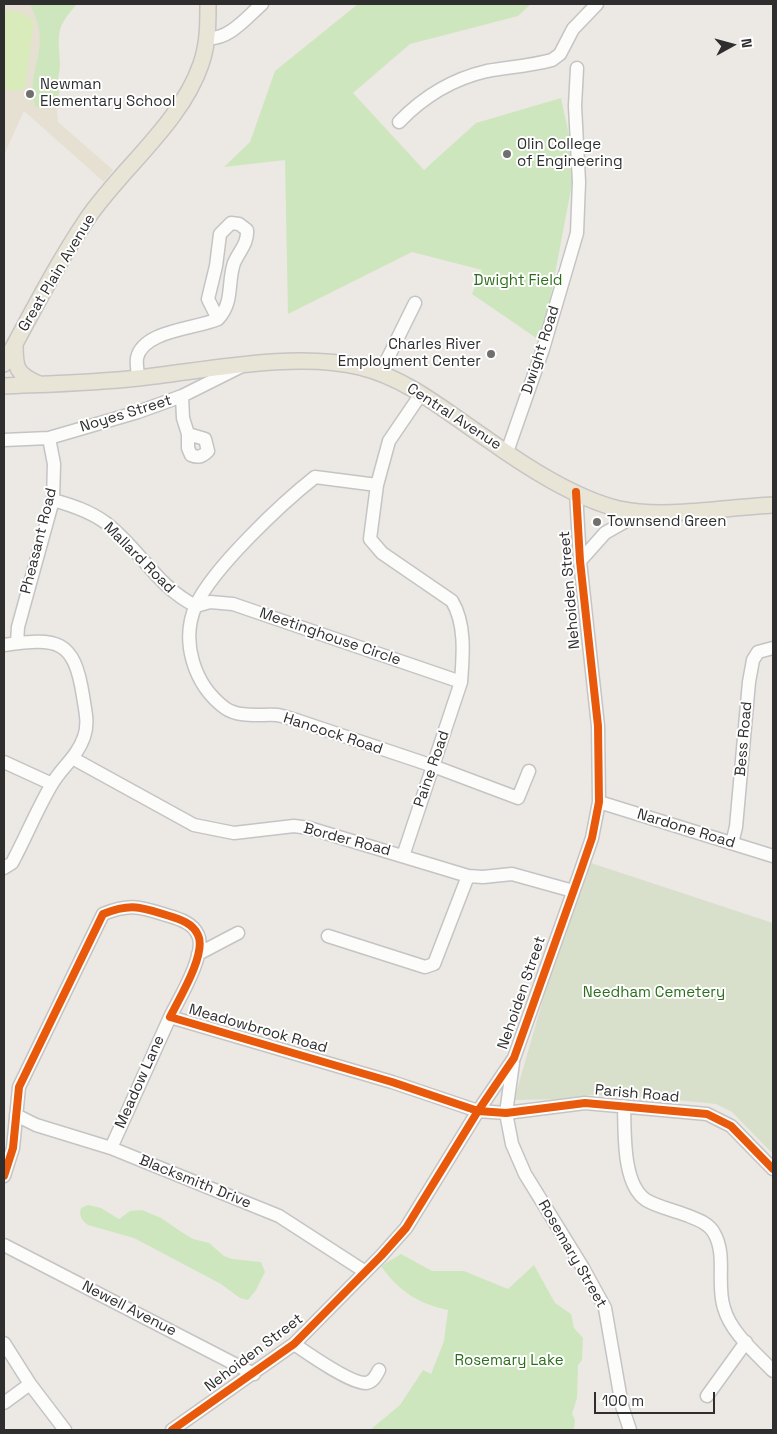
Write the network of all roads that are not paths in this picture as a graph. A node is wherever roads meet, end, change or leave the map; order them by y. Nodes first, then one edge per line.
1 (208, 4) edge
2 (262, 4) edge
3 (597, 4) edge
4 (207, 38) junction
5 (577, 68) dead end
6 (398, 122) dead end
7 (415, 303) dead end
8 (218, 319) junction
9 (15, 344) junction
10 (4, 364) edge
11 (242, 366) junction
12 (380, 374) junction
13 (138, 378) junction
14 (40, 384) junction
15 (4, 386) edge
16 (421, 394) junction
17 (182, 396) junction
18 (188, 434) dead end
19 (49, 438) junction
20 (4, 440) edge
21 (507, 452) junction
22 (377, 484) junction
23 (576, 492) junction
24 (53, 500) junction
25 (773, 505) edge
26 (642, 512) junction
27 (580, 561) junction
28 (196, 606) junction
29 (18, 643) junction
30 (4, 645) edge
31 (773, 648) edge
32 (460, 682) junction
33 (74, 759) junction
34 (4, 762) edge
35 (433, 766) junction
36 (529, 770) dead end
37 (52, 784) junction
38 (599, 802) junction
39 (732, 843) junction
40 (403, 856) junction
41 (773, 856) edge
42 (4, 868) edge
43 (468, 876) junction
44 (573, 891) junction
45 (238, 932) dead end
46 (328, 936) dead end
47 (198, 954) junction
48 (170, 1017) junction
49 (514, 1058) junction
50 (624, 1106) junction
51 (478, 1111) junction
52 (506, 1113) junction
53 (16, 1115) junction
54 (111, 1148) junction
55 (773, 1169) edge
56 (4, 1176) edge
57 (4, 1245) edge
58 (364, 1272) junction
59 (746, 1342) junction
60 (4, 1343) edge
61 (294, 1344) junction
62 (379, 1370) dead end
63 (773, 1371) edge
64 (254, 1374) junction
65 (30, 1384) junction
66 (707, 1396) dead end
67 (4, 1403) edge
68 (65, 1430) edge
69 (172, 1430) edge
70 (630, 1430) edge

1 - 4 main road, Great Plain Avenue
2 - 4 street
3 - 6 street
4 - 9 main road, Great Plain Avenue
5 - 21 street, Dwight Road
7 - 12 street
8 - 8 street
8 - 13 street
9 - 10 main road, Great Plain Avenue
9 - 14 main road
11 - 12 main road, Central Avenue
11 - 13 main road, Central Avenue
11 - 17 street, Noyes Street
12 - 16 main road, Central Avenue
13 - 14 main road, Central Avenue
14 - 15 main road, Central Avenue
16 - 21 main road, Central Avenue
16 - 22 street
17 - 18 street
17 - 19 street, Noyes Street
19 - 20 street, Noyes Street
19 - 24 street, Pheasant Road
21 - 23 main road, Central Avenue
22 - 28 street
22 - 32 street
23 - 26 main road, Central Avenue
23 - 27 street, Nehoiden Street
24 - 28 street, Mallard Road
24 - 29 street, Pheasant Road
25 - 26 main road, Central Avenue
26 - 27 street
27 - 38 street, Nehoiden Street
28 - 32 street, Meetinghouse Circle
28 - 35 street, Hancock Road
29 - 30 street
29 - 33 street
31 - 39 street, Bess Road
32 - 35 street, Paine Road
33 - 37 street
33 - 40 street, Border Road
34 - 37 street
35 - 36 street, Hancock Road
35 - 40 street, Paine Road
37 - 42 street
38 - 39 street, Nardone Road
38 - 44 street, Nehoiden Street
39 - 41 street, Nardone Road
40 - 43 street, Border Road
43 - 44 street, Border Road
43 - 46 street
44 - 49 street, Nehoiden Street
45 - 47 street
47 - 48 street, Meadowbrook Road
47 - 53 street
48 - 51 street, Meadowbrook Road
48 - 54 street, Meadow Lane
49 - 51 street, Nehoiden Street
49 - 52 street, Rosemary Street
50 - 52 street, Parish Road
50 - 55 street, Parish Road
50 - 59 street
51 - 52 street, Parish Road
51 - 58 street, Nehoiden Street
52 - 70 street, Rosemary Street
53 - 54 street, Blacksmith Drive
53 - 56 street
54 - 58 street, Blacksmith Drive
57 - 64 street, Newell Avenue
58 - 61 street, Nehoiden Street
59 - 63 street
59 - 66 street
60 - 65 street
61 - 62 street
61 - 64 street, Nehoiden Street
64 - 69 street, Nehoiden Street
65 - 67 street
65 - 68 street

